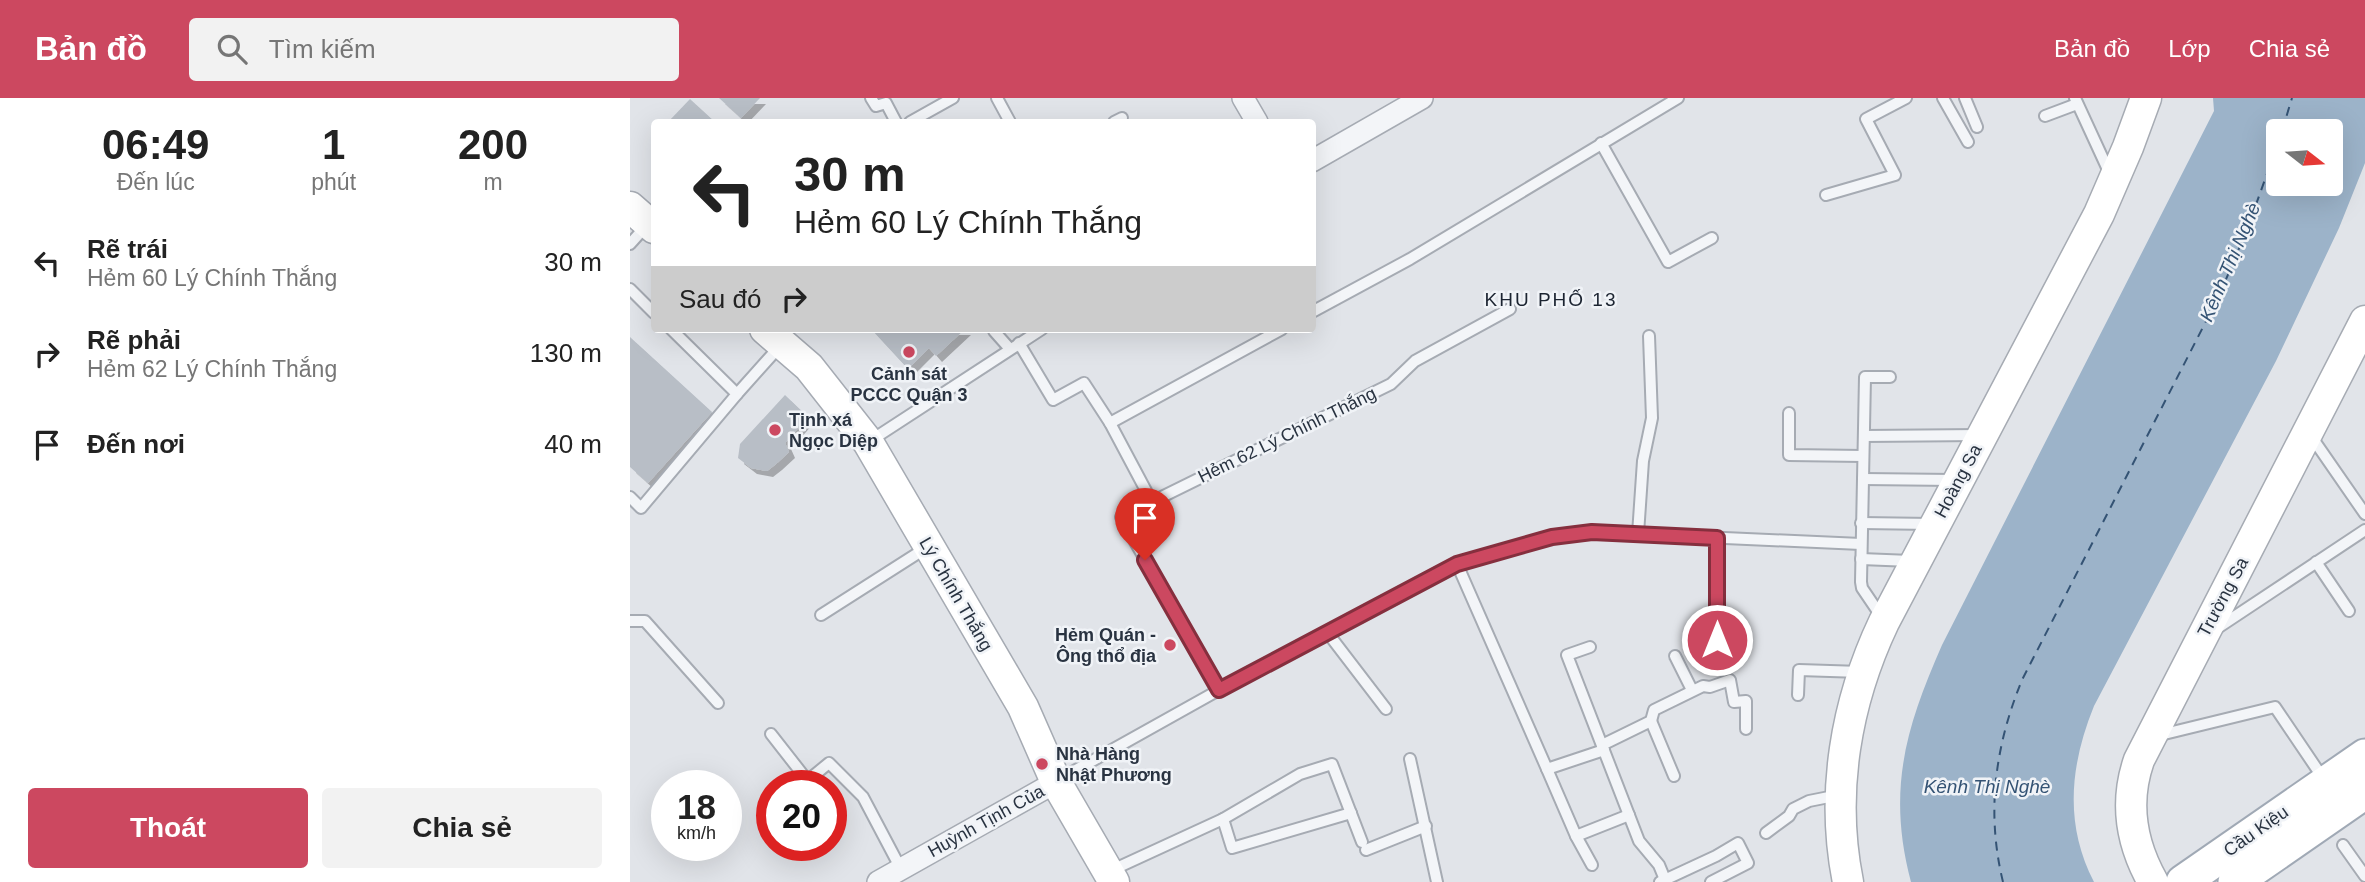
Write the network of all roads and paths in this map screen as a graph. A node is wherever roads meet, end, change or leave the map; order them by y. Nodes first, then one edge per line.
1 (871, 98) edge
2 (953, 98) edge
3 (997, 98) edge
4 (1243, 98) edge
5 (1422, 98) edge
6 (1678, 98) edge
7 (1906, 98) edge
8 (1943, 98) edge
9 (1965, 98) edge
10 (2146, 98) edge
11 (2076, 101) edge
12 (2045, 116) dead end
13 (895, 119) edge
14 (915, 119) edge
15 (1008, 119) edge
16 (1255, 119) edge
17 (1978, 127) dead end
18 (1968, 142) dead end
19 (1601, 143) junction
20 (1316, 159) edge
21 (2114, 183) junction
22 (1826, 195) dead end
23 (1712, 238) dead end
24 (630, 289) edge
25 (1510, 309) dead end
26 (651, 310) edge
27 (1316, 310) edge
28 (2365, 321) edge
29 (675, 333) edge
30 (997, 333) edge
31 (1035, 333) edge
32 (1275, 333) edge
33 (774, 336) edge
34 (1648, 336) dead end
35 (1014, 346) junction
36 (1890, 377) dead end
37 (737, 394) junction
38 (1789, 413) dead end
39 (1110, 423) junction
40 (2309, 433) junction
41 (1983, 435) junction
42 (1864, 436) junction
43 (867, 443) junction
44 (1863, 456) junction
45 (1863, 479) junction
46 (1959, 480) junction
47 (630, 497) edge
48 (1152, 502) junction
49 (2365, 514) edge
50 (1861, 523) junction
51 (1936, 524) junction
52 (2365, 530) edge
53 (1638, 534) junction
54 (1717, 538) junction
55 (1861, 544) junction
56 (928, 546) junction
57 (1861, 559) junction
58 (1916, 561) junction
59 (2316, 562) junction
60 (1457, 564) junction
61 (2349, 611) dead end
62 (821, 615) dead end
63 (630, 621) edge
64 (1884, 622) junction
65 (1327, 632) junction
66 (2202, 638) junction
67 (1717, 640) dead end
68 (1590, 647) dead end
69 (1675, 656) dead end
70 (1863, 672) junction
71 (1219, 690) junction
72 (1692, 690) junction
73 (1798, 695) dead end
74 (718, 703) dead end
75 (1386, 709) dead end
76 (1651, 721) junction
77 (1746, 729) dead end
78 (771, 734) dead end
79 (2149, 737) junction
80 (1603, 747) junction
81 (2365, 756) edge
82 (1410, 759) dead end
83 (1547, 769) junction
84 (795, 770) edge
85 (821, 770) edge
86 (837, 770) edge
87 (1674, 776) dead end
88 (847, 781) edge
89 (1056, 782) junction
90 (2326, 783) junction
91 (2365, 792) edge
92 (1841, 794) junction
93 (1351, 813) junction
94 (1629, 815) junction
95 (2303, 816) junction
96 (1223, 819) junction
97 (1426, 826) junction
98 (1766, 833) dead end
99 (1576, 836) junction
100 (2343, 845) dead end
101 (1592, 865) dead end
102 (901, 869) junction
103 (2365, 876) edge
104 (1111, 877) edge
105 (1664, 881) edge
106 (878, 882) edge
107 (1437, 882) edge
108 (1712, 882) edge
109 (1848, 882) edge
110 (2153, 882) edge
111 (2183, 882) edge
112 (2235, 882) edge

1 - 13 lane
2 - 14 lane
3 - 15 lane
4 - 16 street
5 - 20 street
6 - 19 lane
7 - 22 lane
8 - 18 lane
9 - 17 lane
10 - 21 street, Hoàng Sa
11 - 12 lane
11 - 21 lane
19 - 23 lane
19 - 27 lane
21 - 41 street, Hoàng Sa
24 - 26 lane
25 - 48 lane, Hẻm 62 Lý Chính Thắng
28 - 40 street, Trường Sa
29 - 37 lane
30 - 35 lane
31 - 35 lane
32 - 39 lane
33 - 37 lane
33 - 43 street, Lý Chính Thắng
34 - 53 lane
35 - 39 lane
35 - 43 lane
36 - 42 lane
37 - 47 lane
38 - 44 lane
39 - 48 lane
40 - 49 lane
40 - 66 street, Trường Sa
41 - 42 lane
41 - 46 street, Hoàng Sa
42 - 44 lane
43 - 56 street, Lý Chính Thắng
44 - 45 lane
45 - 46 lane
45 - 50 lane
46 - 51 street, Hoàng Sa
48 - 71 lane, Hẻm 62 Lý Chính Thắng
50 - 51 lane
50 - 55 lane
51 - 58 street, Hoàng Sa
52 - 59 lane
53 - 54 lane
53 - 60 lane
54 - 55 lane
54 - 67 lane
55 - 57 lane
56 - 62 lane
56 - 89 street, Lý Chính Thắng
57 - 58 lane
57 - 64 lane
58 - 64 street, Hoàng Sa
59 - 61 lane
59 - 66 lane
60 - 65 lane
60 - 83 lane
63 - 74 lane
64 - 70 street, Hoàng Sa
65 - 71 lane
65 - 75 lane
66 - 79 street, Trường Sa
68 - 80 lane
69 - 72 lane
70 - 73 lane
70 - 92 street, Hoàng Sa
71 - 89 lane
72 - 76 lane
72 - 77 lane
76 - 80 lane
76 - 87 lane
78 - 84 lane
79 - 90 lane
79 - 110 street, Trường Sa
80 - 83 lane
80 - 94 lane
81 - 90 main road
82 - 97 lane
83 - 99 lane
85 - 86 lane
88 - 102 lane
89 - 102 street, Huỳnh Tịnh Của
89 - 104 street, Lý Chính Thắng
90 - 95 main road
91 - 95 main road
92 - 98 lane
92 - 109 street, Hoàng Sa
93 - 96 lane
93 - 96 lane
93 - 97 lane
94 - 99 lane
94 - 105 lane
95 - 111 main road, Cầu Kiệu
95 - 112 main road, Cầu Kiệu
96 - 104 lane
97 - 107 lane
99 - 101 lane
100 - 103 lane
102 - 106 street, Huỳnh Tịnh Của
105 - 108 lane

